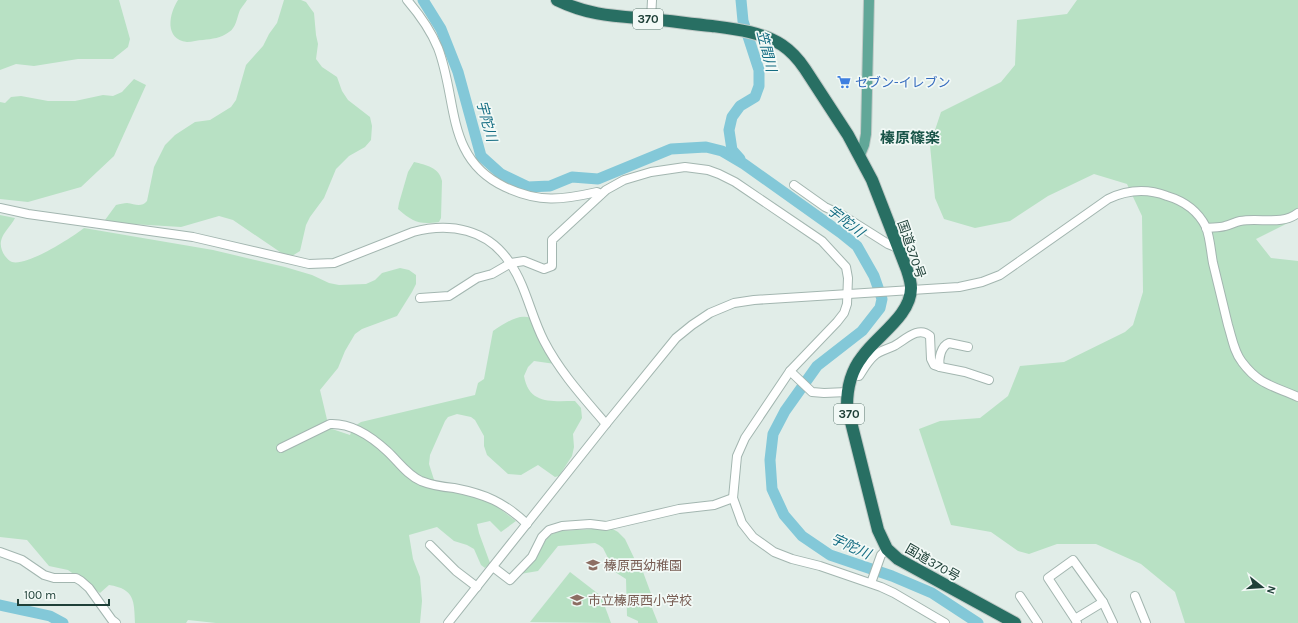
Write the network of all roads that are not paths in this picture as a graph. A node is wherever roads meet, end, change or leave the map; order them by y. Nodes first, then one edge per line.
1 (406, 0) edge
2 (557, 0) edge
3 (652, 0) edge
4 (869, 0) edge
5 (651, 19) junction
6 (860, 155) junction
7 (794, 185) dead end
8 (601, 194) junction
9 (0, 208) edge
10 (1298, 213) edge
11 (1206, 228) junction
12 (898, 248) junction
13 (511, 263) junction
14 (906, 290) junction
15 (850, 293) junction
16 (420, 298) dead end
17 (968, 347) dead end
18 (940, 367) junction
19 (792, 373) junction
20 (852, 376) junction
21 (990, 380) dead end
22 (847, 392) junction
23 (1298, 397) edge
24 (606, 424) junction
25 (281, 448) dead end
26 (733, 498) junction
27 (527, 524) junction
28 (430, 545) dead end
29 (0, 552) edge
30 (883, 553) junction
31 (493, 567) junction
32 (872, 582) junction
33 (477, 587) junction
34 (1020, 596) dead end
35 (1135, 596) dead end
36 (1103, 602) junction
37 (1076, 621) edge
38 (452, 622) edge
39 (116, 623) edge
40 (945, 623) edge
41 (1015, 623) edge
42 (1038, 623) edge
43 (1113, 623) edge
44 (1146, 623) edge

1 - 8 street
2 - 5 highway, 国道370号 / 370
3 - 5 street
4 - 6 main road
5 - 6 highway, 国道370号 / 370
6 - 12 highway, 国道370号 / 370
7 - 12 street
8 - 13 street
8 - 15 street
9 - 13 street
10 - 11 street
11 - 14 street
11 - 23 street
12 - 14 highway, 国道370号 / 370
13 - 16 street
13 - 24 street
14 - 15 street
14 - 20 highway, 国道370号 / 370
15 - 19 street
15 - 24 street
17 - 18 street
18 - 20 street
18 - 21 street
19 - 22 street
19 - 26 street
20 - 22 highway, 国道370号 / 370
22 - 30 highway, 国道370号 / 370
24 - 27 street
25 - 27 street
26 - 31 street
26 - 32 street
27 - 31 street
28 - 33 street
29 - 39 street
30 - 32 street
30 - 41 highway, 国道370号 / 370
31 - 33 street
32 - 40 street
33 - 38 street
34 - 42 street
35 - 44 street
36 - 37 street
36 - 37 street
36 - 43 street

